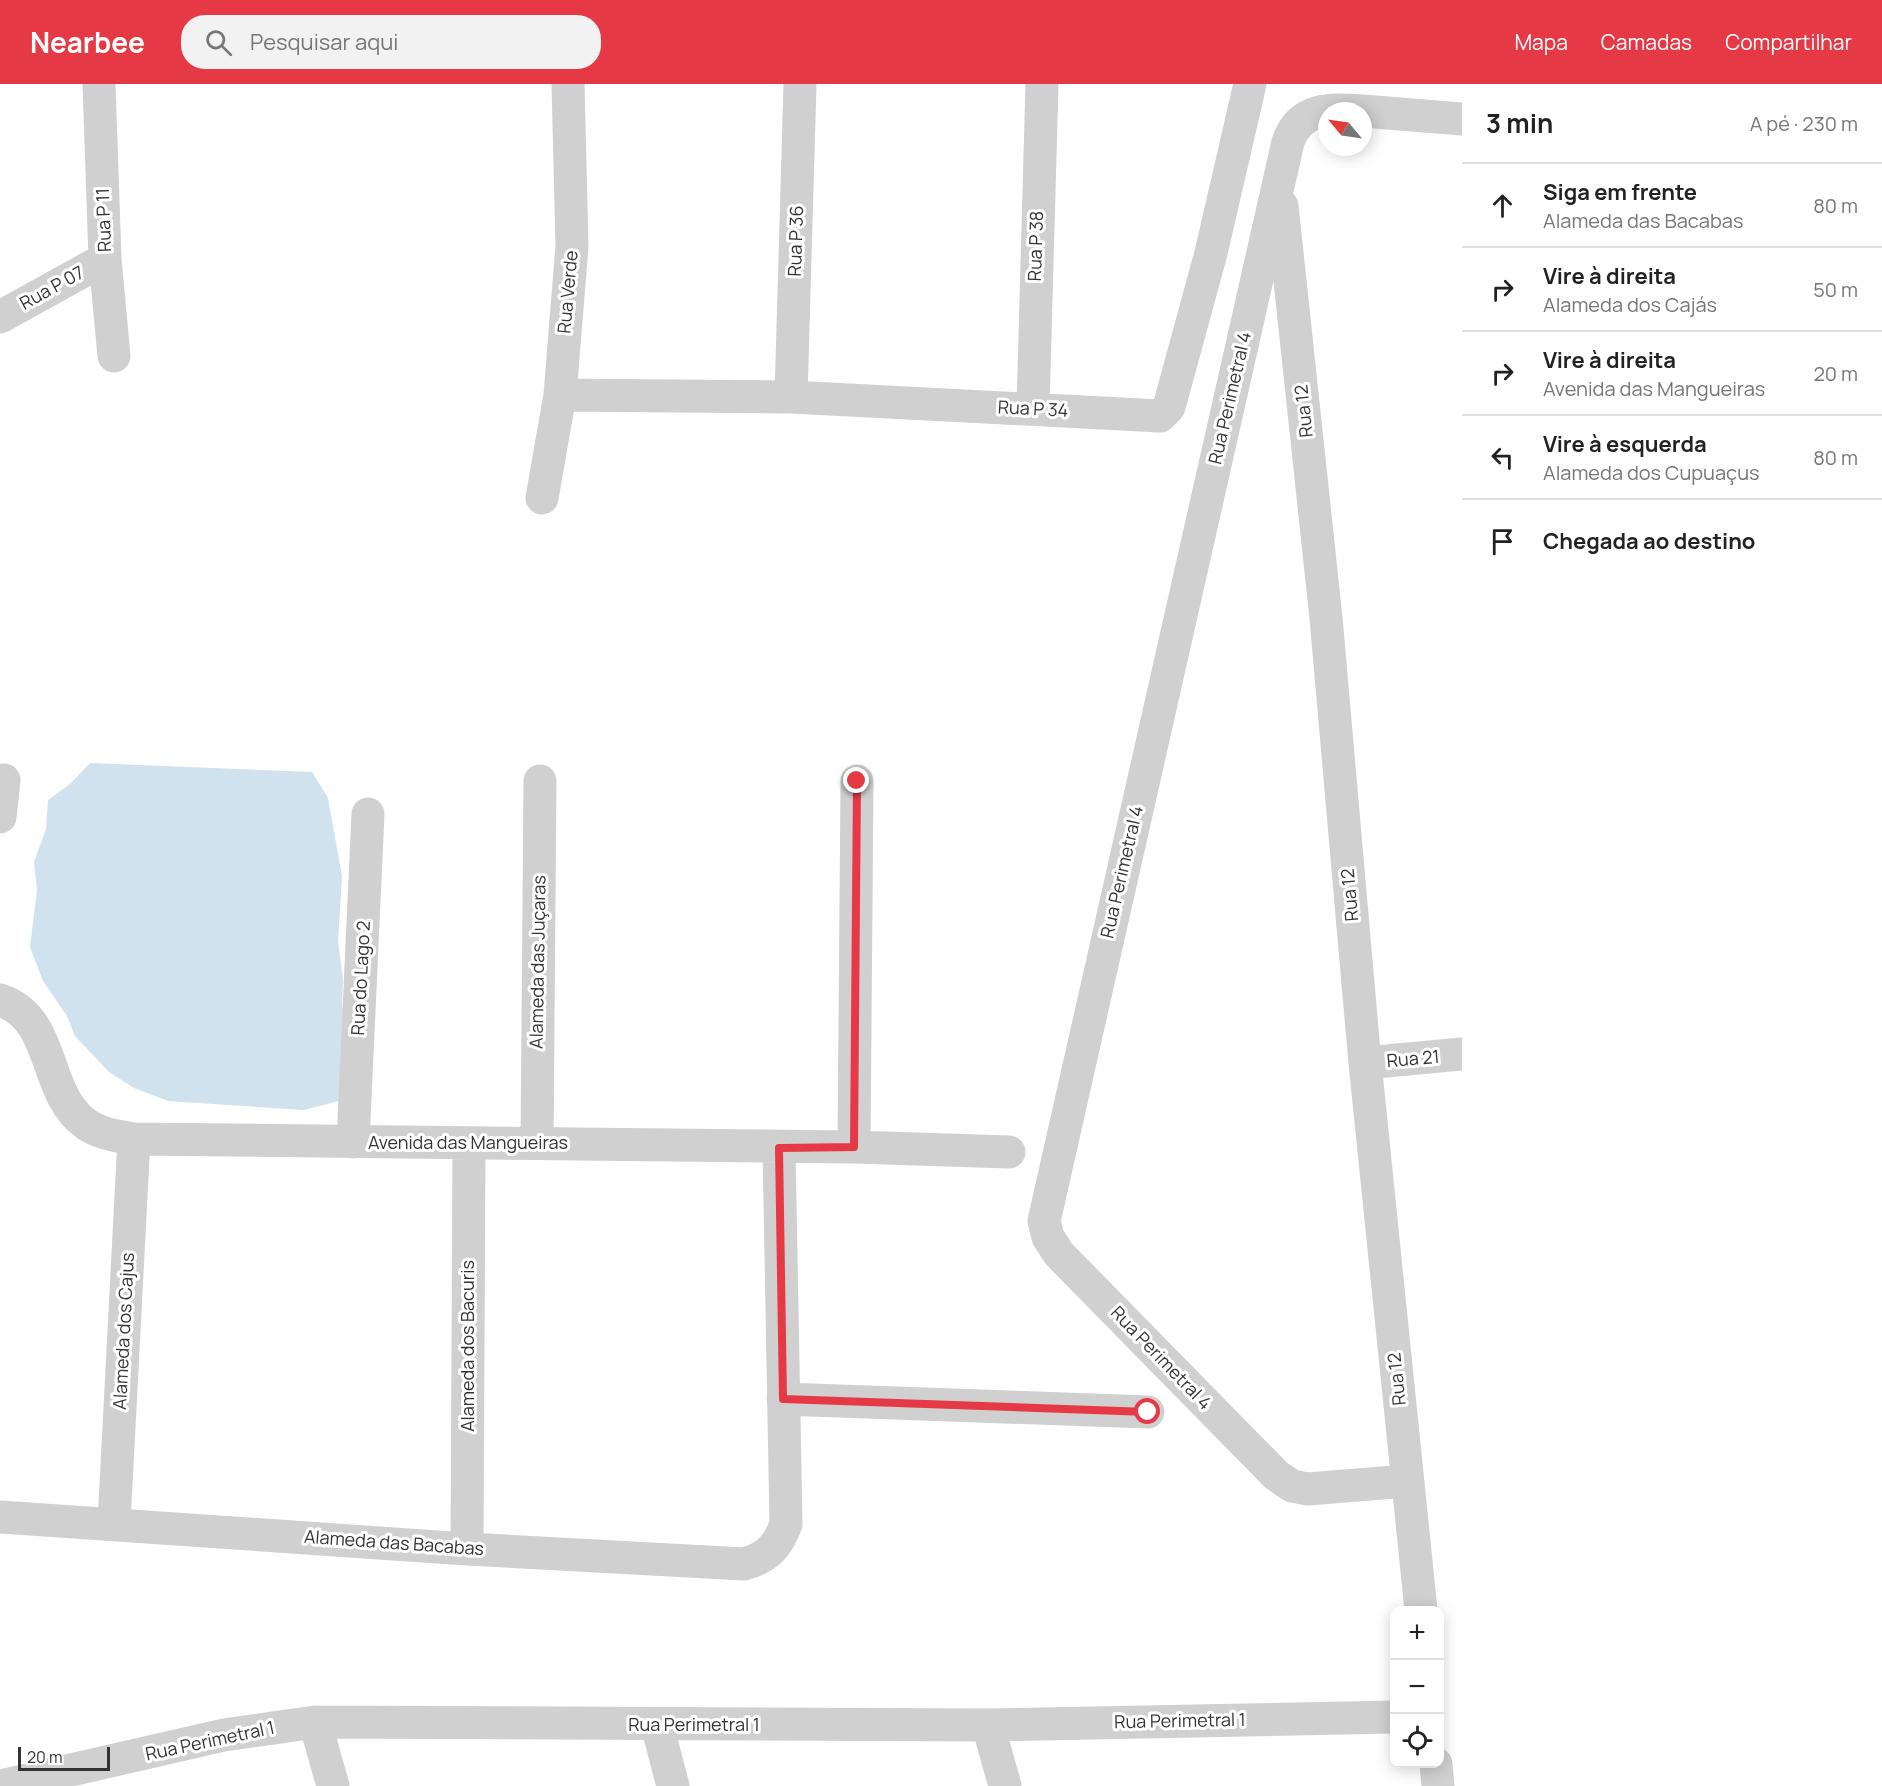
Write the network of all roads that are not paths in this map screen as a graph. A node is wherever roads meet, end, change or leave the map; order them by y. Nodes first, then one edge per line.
1 (99, 84) edge
2 (568, 84) edge
3 (800, 84) edge
4 (1042, 84) edge
5 (1250, 84) edge
6 (1318, 111) edge
7 (1372, 112) edge
8 (1462, 118) edge
9 (1280, 180) junction
10 (105, 259) junction
11 (0, 317) edge
12 (114, 356) dead end
13 (560, 395) junction
14 (791, 397) junction
15 (1033, 408) junction
16 (542, 498) dead end
17 (3, 780) dead end
18 (540, 781) dead end
19 (857, 781) dead end
20 (368, 814) dead end
21 (0, 817) edge
22 (0, 1000) edge
23 (1462, 1054) edge
24 (1365, 1064) junction
25 (134, 1139) junction
26 (353, 1143) junction
27 (537, 1143) junction
28 (469, 1144) junction
29 (854, 1147) junction
30 (779, 1148) junction
31 (1009, 1152) dead end
32 (783, 1399) junction
33 (1148, 1412) dead end
34 (1407, 1481) junction
35 (0, 1517) edge
36 (114, 1522) junction
37 (467, 1549) junction
38 (1420, 1606) edge
39 (1390, 1717) edge
40 (315, 1722) junction
41 (657, 1725) junction
42 (988, 1725) junction
43 (1436, 1768) edge
44 (1, 1786) edge
45 (333, 1786) edge
46 (673, 1786) edge
47 (1005, 1786) edge
48 (1438, 1786) edge

1 - 10 street, Rua P 11
2 - 13 street, Rua Verde
3 - 14 street, Rua P 36
4 - 15 street, Rua P 38
5 - 15 street, Rua P 34
6 - 9 street, Rua Perimetral 4
7 - 8 street, Rua Perimetral 4
9 - 24 street, Rua 12
9 - 34 street, Rua Perimetral 4
10 - 11 street, Rua P 07
10 - 12 street, Rua P 11
13 - 14 street, Rua P 34
13 - 16 street, Rua Verde
14 - 15 street, Rua P 34
17 - 21 street
18 - 27 street, Alameda das Juçaras
19 - 29 street
20 - 26 street, Rua do Lago 2
22 - 25 street, Avenida das Mangueiras
23 - 24 street, Rua 21
24 - 34 street, Rua 12
25 - 26 street, Avenida das Mangueiras
25 - 36 street, Alameda dos Cajus
26 - 28 street, Avenida das Mangueiras
27 - 28 street, Avenida das Mangueiras
27 - 30 street, Avenida das Mangueiras
28 - 37 street, Alameda dos Bacuris
29 - 30 street, Avenida das Mangueiras
29 - 31 street, Avenida das Mangueiras
30 - 32 street
32 - 33 street
32 - 37 street, Alameda das Bacabas
34 - 38 street, Rua 12
35 - 36 street, Alameda das Bacabas
36 - 37 street, Alameda das Bacabas
39 - 42 street, Rua Perimetral 1
40 - 41 street, Rua Perimetral 1
40 - 44 street, Rua Perimetral 1
40 - 45 street
41 - 42 street, Rua Perimetral 1
41 - 46 street
42 - 47 street
43 - 48 street

